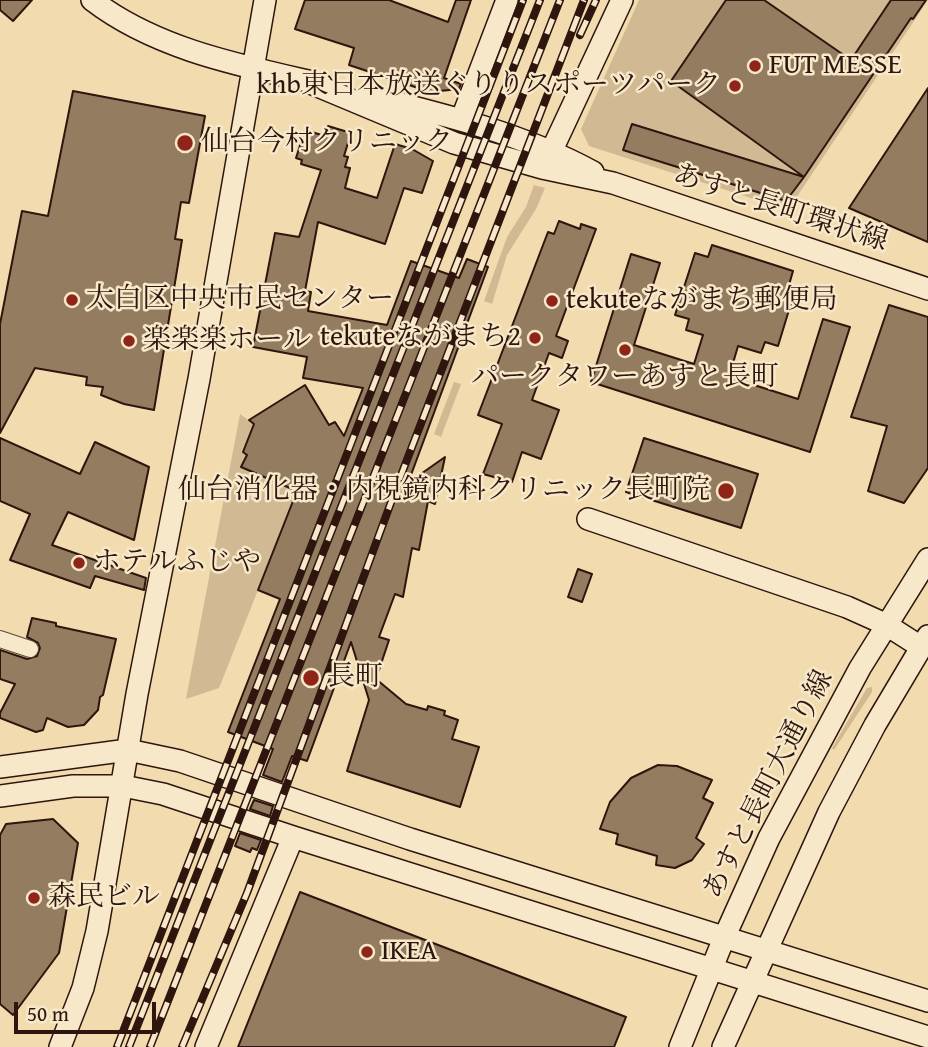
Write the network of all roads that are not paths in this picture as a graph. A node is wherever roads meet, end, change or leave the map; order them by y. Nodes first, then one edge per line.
1 (92, 0) edge
2 (265, 0) edge
3 (508, 0) edge
4 (622, 0) edge
5 (254, 68) junction
6 (308, 82) junction
7 (462, 118) junction
8 (547, 159) junction
9 (928, 289) edge
10 (588, 519) dead end
11 (928, 559) edge
12 (885, 624) junction
13 (0, 639) edge
14 (925, 641) edge
15 (30, 649) dead end
16 (128, 750) junction
17 (0, 767) edge
18 (122, 786) junction
19 (0, 796) edge
20 (293, 837) junction
21 (724, 938) junction
22 (765, 951) junction
23 (711, 969) junction
24 (752, 982) junction
25 (928, 1001) edge
26 (928, 1037) edge
27 (60, 1047) edge
28 (206, 1047) edge
29 (680, 1047) edge
30 (723, 1047) edge

1 - 5 street, あすと長町環状線
2 - 5 street
3 - 7 street
4 - 8 street
5 - 6 street, あすと長町環状線
5 - 16 street
6 - 7 street, あすと長町環状線
6 - 8 street, あすと長町環状線
7 - 8 street, あすと長町環状線
8 - 9 street, あすと長町環状線
10 - 12 street
11 - 12 street, あすと長町大通り線
12 - 14 street
12 - 21 street, あすと長町大通り線
13 - 15 street
14 - 22 street
16 - 17 street
16 - 18 street
16 - 21 street
18 - 19 street
18 - 20 street
18 - 27 street
20 - 23 street
20 - 28 street
21 - 22 street
21 - 23 street, あすと長町大通り線
22 - 24 street
22 - 25 street
23 - 24 street
23 - 29 street, あすと長町大通り線
24 - 26 street
24 - 30 street

